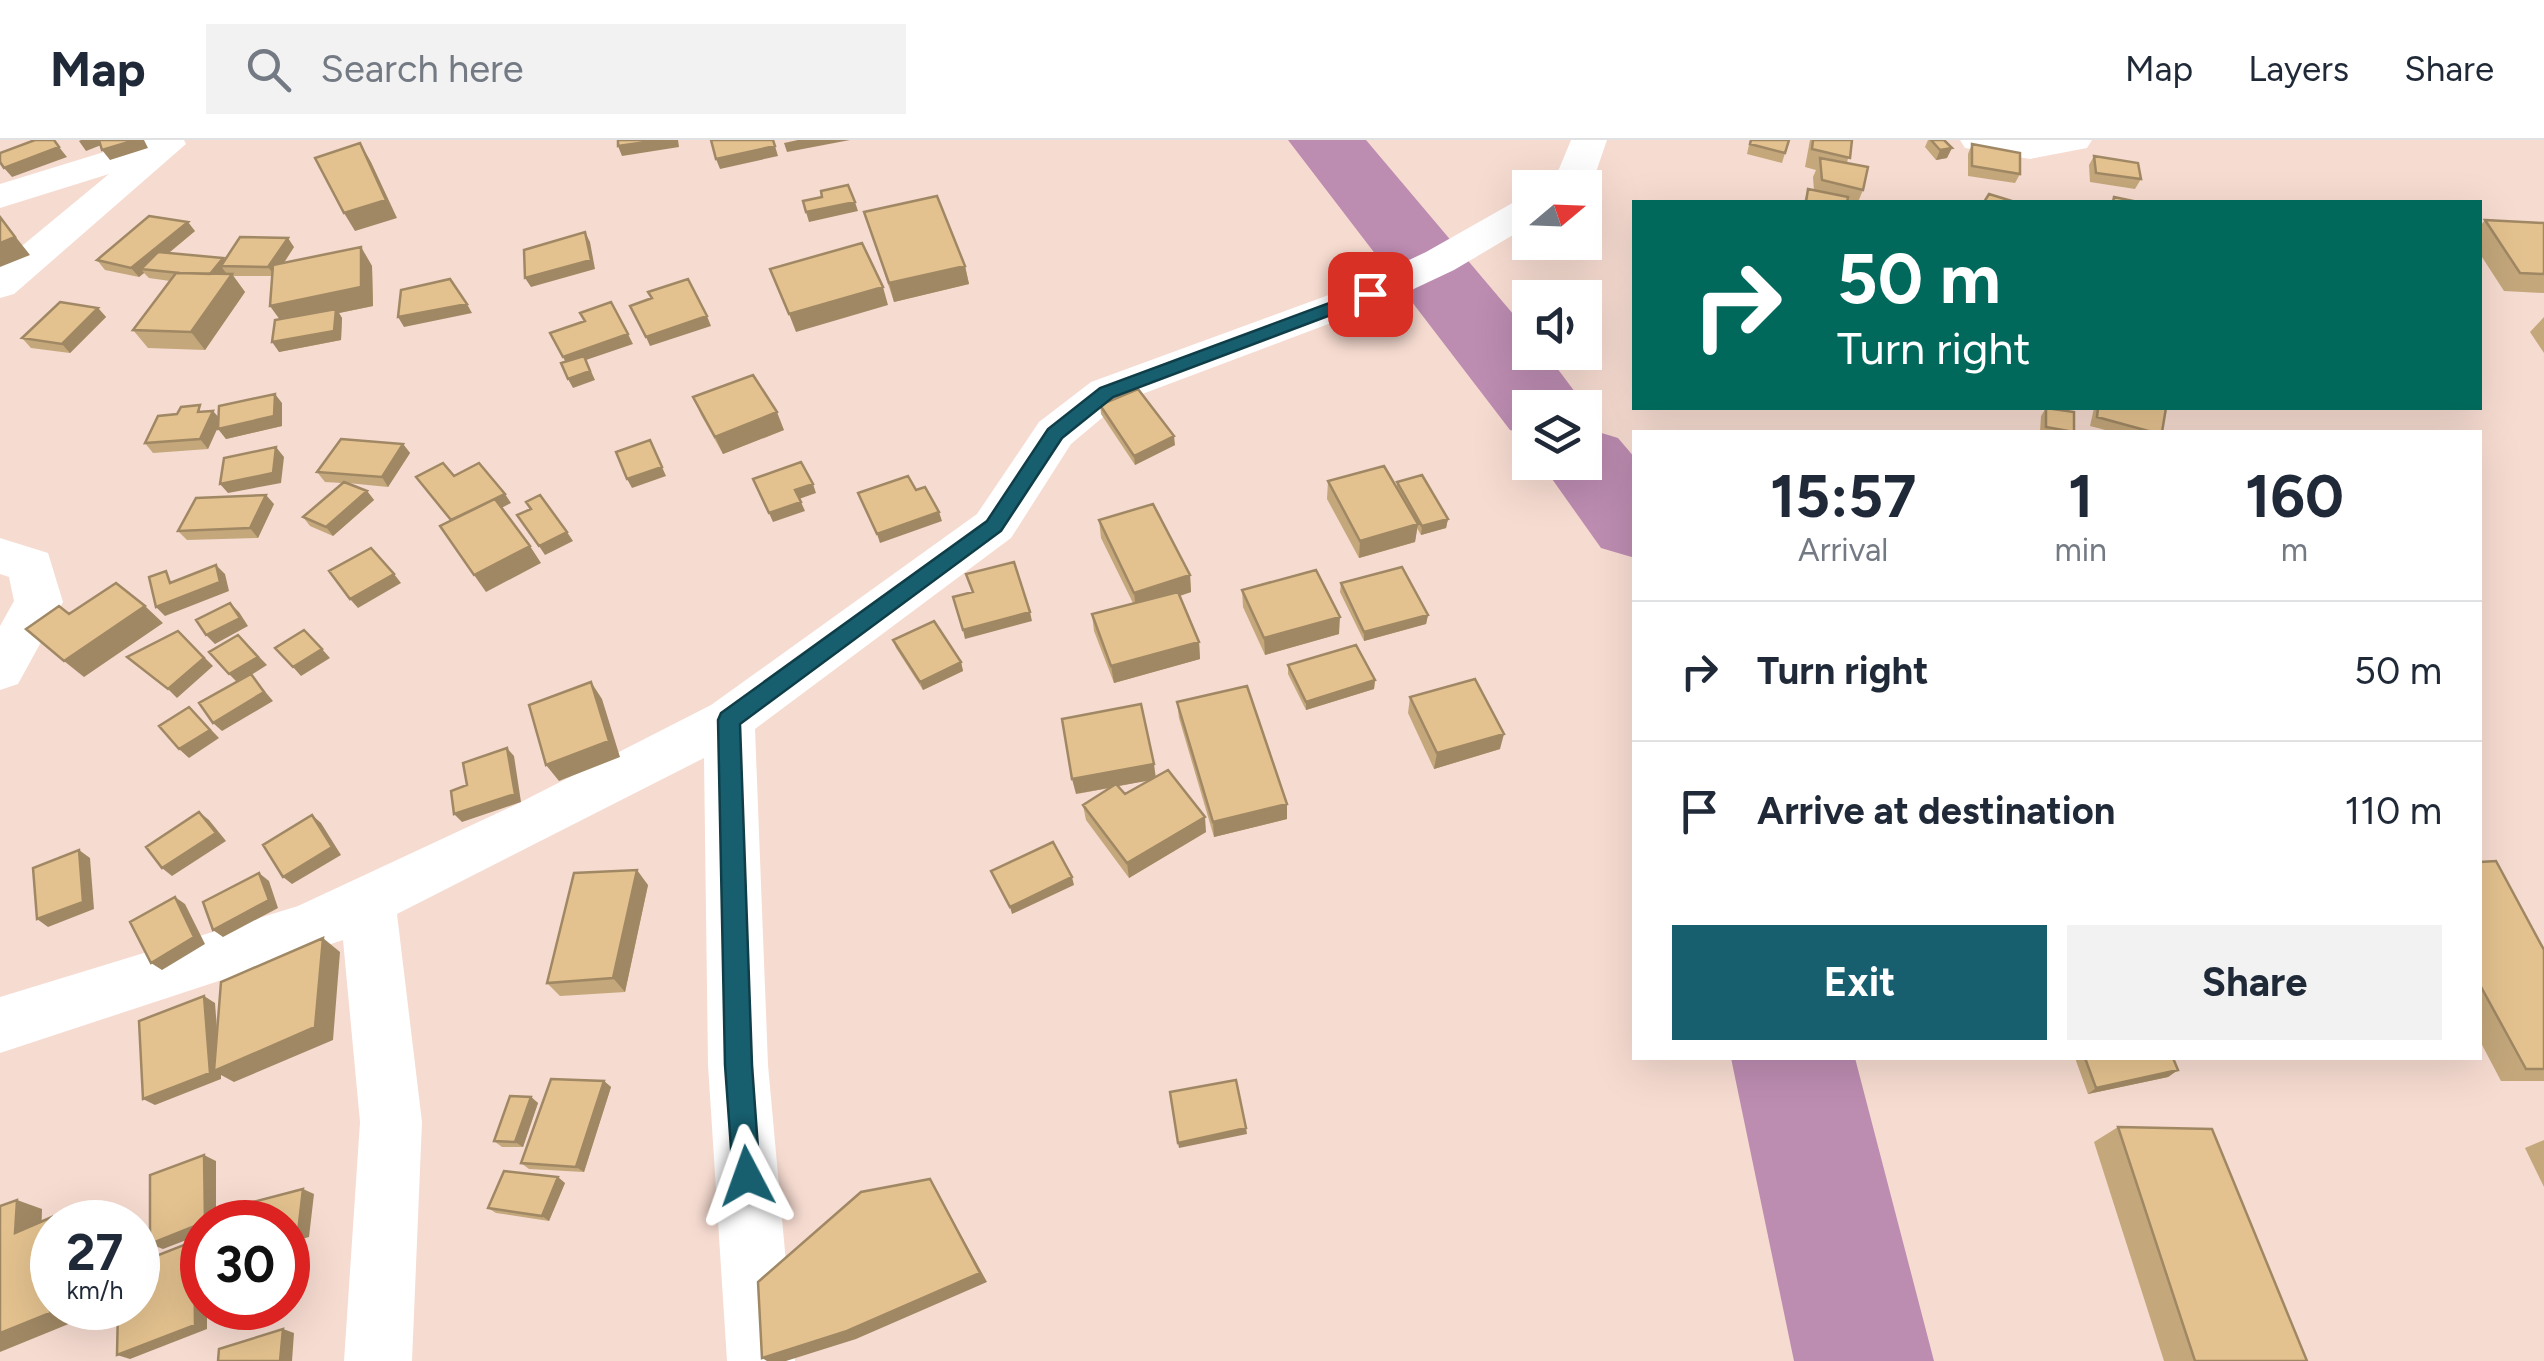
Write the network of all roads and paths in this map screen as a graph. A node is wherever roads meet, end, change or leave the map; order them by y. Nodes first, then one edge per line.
1 (1589, 140) edge
2 (1978, 140) edge
3 (2074, 140) edge
4 (173, 142) edge
5 (1578, 170) edge
6 (0, 196) edge
7 (1512, 219) edge
8 (0, 285) edge
9 (0, 556) edge
10 (0, 670) edge
11 (729, 720) junction
12 (366, 899) junction
13 (0, 1025) edge
14 (378, 1361) edge
15 (760, 1361) edge

1 - 5 street
2 - 3 street
4 - 6 street
4 - 8 street
7 - 11 street
9 - 10 street
11 - 12 street
11 - 15 street
12 - 13 street
12 - 14 street

